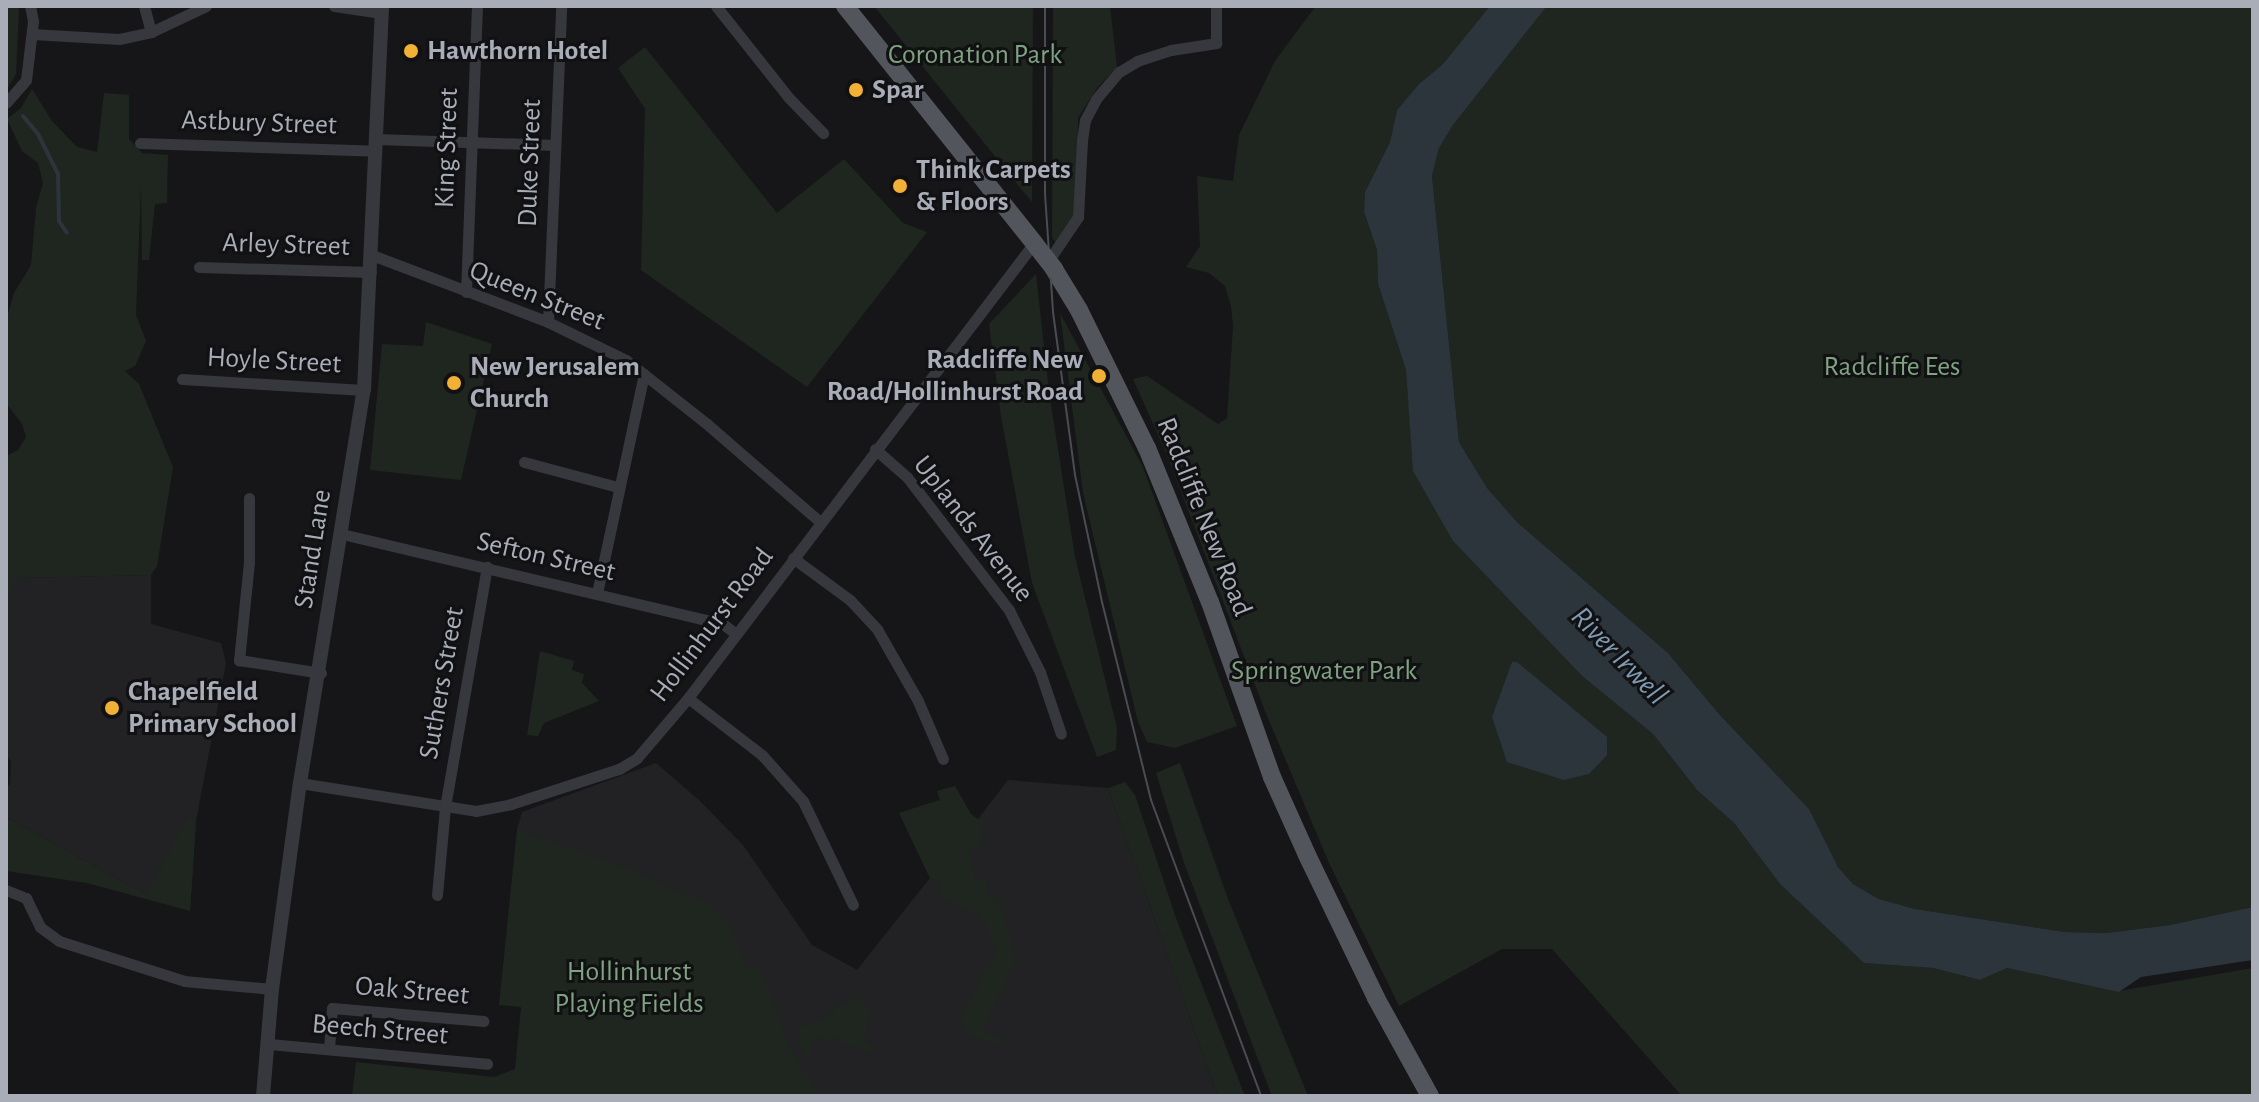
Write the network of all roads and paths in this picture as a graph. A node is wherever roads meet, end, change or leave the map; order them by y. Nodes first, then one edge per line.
1 (30, 6) edge
2 (144, 6) edge
3 (206, 6) edge
4 (334, 6) edge
5 (477, 6) edge
6 (561, 6) edge
7 (716, 6) edge
8 (845, 6) edge
9 (1216, 6) edge
10 (382, 10) edge
11 (151, 32) junction
12 (32, 34) junction
13 (6, 103) edge
14 (823, 133) dead end
15 (472, 142) junction
16 (140, 143) dead end
17 (376, 145) junction
18 (555, 145) junction
19 (1034, 243) junction
20 (372, 255) junction
21 (1054, 262) junction
22 (199, 267) dead end
23 (371, 272) junction
24 (466, 292) junction
25 (548, 322) junction
26 (644, 374) junction
27 (182, 379) dead end
28 (364, 390) junction
29 (875, 449) junction
30 (524, 462) dead end
31 (618, 487) junction
32 (249, 498) dead end
33 (820, 522) junction
34 (342, 534) junction
35 (793, 558) junction
36 (487, 567) junction
37 (597, 593) junction
38 (735, 633) junction
39 (321, 673) junction
40 (688, 698) junction
41 (1061, 734) dead end
42 (943, 759) dead end
43 (300, 783) junction
44 (445, 807) junction
45 (6, 890) edge
46 (437, 895) dead end
47 (853, 905) dead end
48 (272, 989) junction
49 (483, 1021) dead end
50 (269, 1044) junction
51 (329, 1049) junction
52 (487, 1064) dead end
53 (263, 1096) edge
54 (1430, 1096) edge

1 - 12 street
2 - 11 street
3 - 11 street
4 - 10 street
5 - 15 street, King Street
6 - 18 street, Duke Street
7 - 14 street
8 - 19 main road, Radcliffe New Road
9 - 21 street
10 - 17 street, Stand Lane
11 - 12 street
12 - 13 street
15 - 17 street, Astbury Street
15 - 18 street, Astbury Street
15 - 24 street, King Street
16 - 17 street, Astbury Street
17 - 20 street, Stand Lane
18 - 25 street, Duke Street
19 - 21 main road, Radcliffe New Road, bridge
19 - 29 street, Hollinhurst Road
20 - 23 street, Stand Lane
20 - 24 street, Queen Street
21 - 54 main road, Radcliffe New Road
22 - 23 street, Arley Street
23 - 28 street, Stand Lane
24 - 25 street, Queen Street
25 - 26 street, Queen Street
26 - 31 street
26 - 33 street, Queen Street
27 - 28 street, Hoyle Street
28 - 34 street, Stand Lane
29 - 33 street, Hollinhurst Road
29 - 41 street, Uplands Avenue
30 - 31 street
31 - 37 street
32 - 39 street
33 - 35 street, Hollinhurst Road
34 - 36 street, Sefton Street
34 - 39 street, Stand Lane
35 - 38 street, Hollinhurst Road
35 - 42 street
36 - 37 street, Sefton Street
36 - 44 street, Suthers Street
37 - 38 street, Sefton Street
38 - 40 street, Hollinhurst Road
39 - 43 street, Stand Lane
40 - 44 street, Hollinhurst Road
40 - 47 street
43 - 44 street, Hollinhurst Road
43 - 48 street, Stand Lane
44 - 46 street, Suthers Street
45 - 48 street
48 - 50 street, Stand Lane
49 - 51 street, Oak Street
50 - 51 street, Beech Street
50 - 53 street, Stand Lane
51 - 52 street, Beech Street

